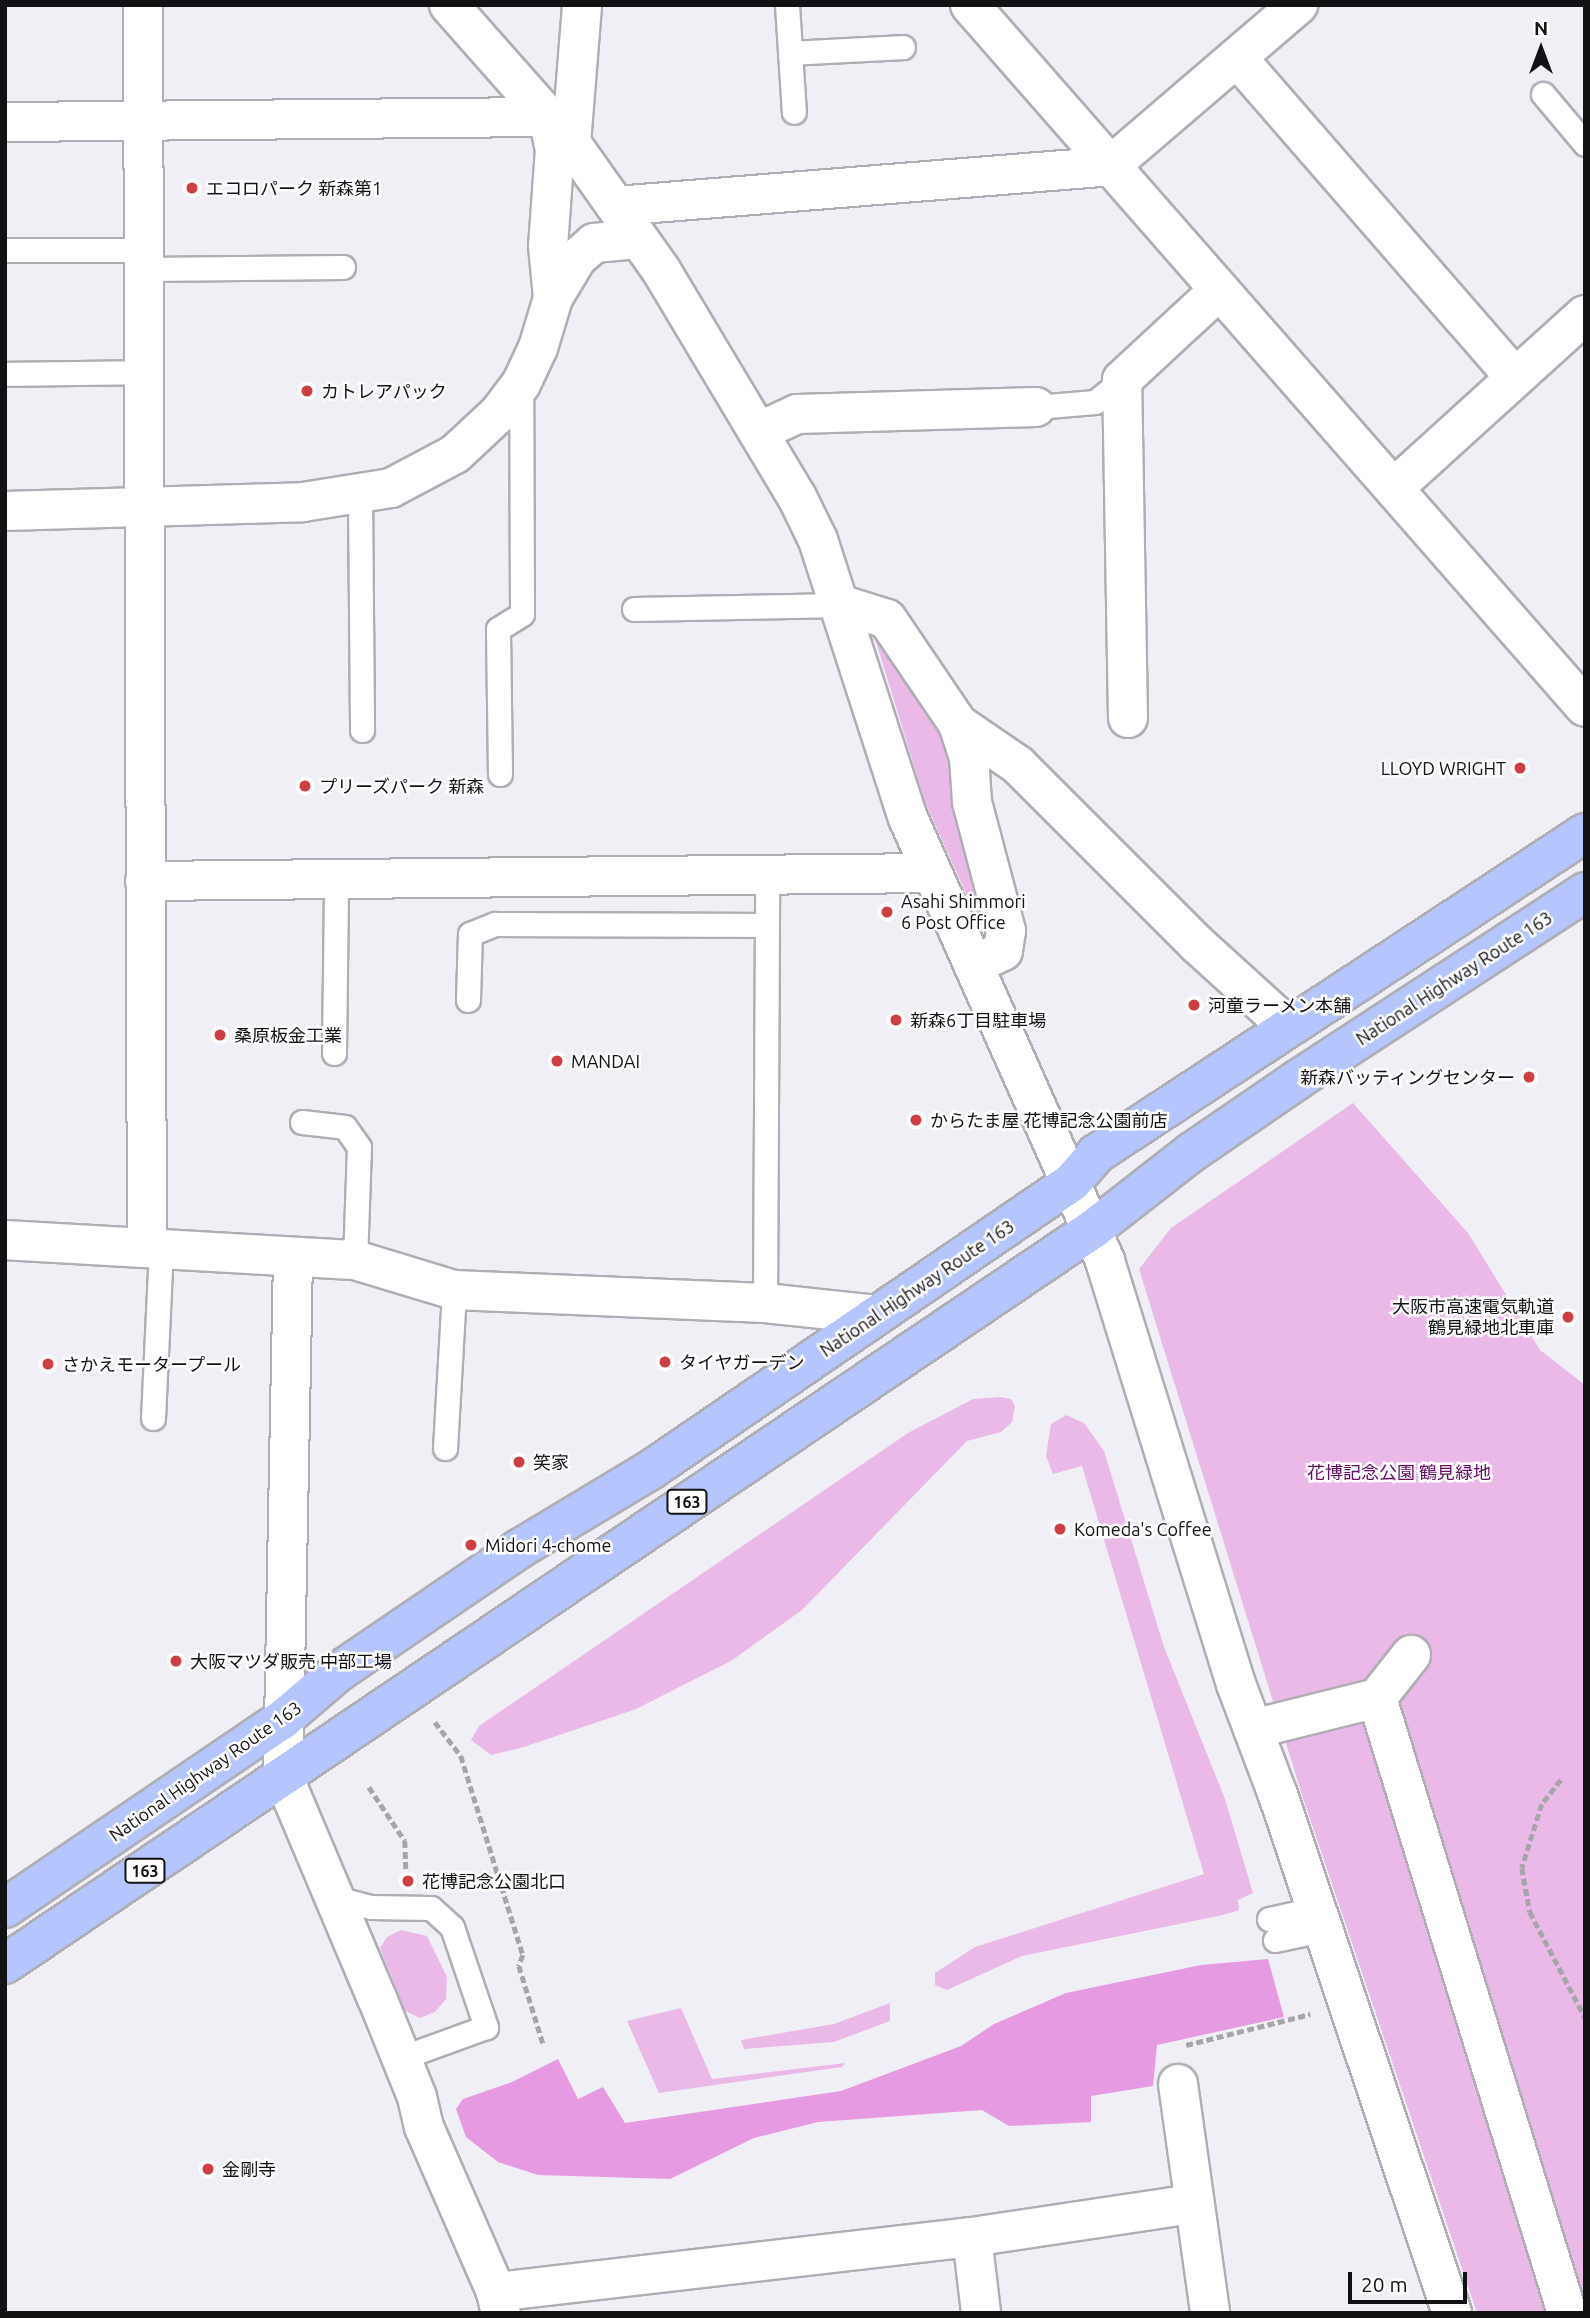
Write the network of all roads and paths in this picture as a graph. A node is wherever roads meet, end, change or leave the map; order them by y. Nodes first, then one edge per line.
1 (143, 5) edge
2 (449, 5) edge
3 (582, 5) edge
4 (787, 5) edge
5 (970, 5) edge
6 (1298, 5) edge
7 (903, 47) dead end
8 (790, 53) junction
9 (1239, 60) junction
10 (1544, 94) dead end
11 (794, 112) dead end
12 (5, 122) edge
13 (144, 122) junction
14 (559, 130) junction
15 (1585, 144) edge
16 (1110, 166) junction
17 (616, 206) junction
18 (638, 239) junction
19 (5, 250) edge
20 (145, 259) junction
21 (343, 267) dead end
22 (1218, 291) junction
23 (553, 298) junction
24 (1585, 315) edge
25 (145, 372) junction
26 (5, 374) edge
27 (1514, 376) junction
28 (1122, 380) junction
29 (521, 384) junction
30 (1036, 407) joint
31 (758, 432) junction
32 (1395, 487) junction
33 (360, 495) junction
34 (145, 507) junction
35 (5, 510) edge
36 (842, 605) junction
37 (634, 609) dead end
38 (1585, 708) edge
39 (1128, 718) dead end
40 (958, 724) junction
41 (362, 730) dead end
42 (500, 774) dead end
43 (1585, 833) edge
44 (931, 873) junction
45 (767, 875) junction
46 (335, 879) junction
47 (145, 881) junction
48 (1585, 892) edge
49 (767, 925) junction
50 (973, 965) junction
51 (468, 1000) dead end
52 (1287, 1026) junction
53 (334, 1053) dead end
54 (302, 1122) dead end
55 (1072, 1182) junction
56 (1093, 1229) junction
57 (5, 1240) edge
58 (154, 1247) junction
59 (293, 1257) junction
60 (355, 1260) junction
61 (454, 1290) junction
62 (765, 1303) junction
63 (877, 1315) junction
64 (153, 1418) dead end
65 (445, 1448) dead end
66 (1411, 1655) dead end
67 (1377, 1698) junction
68 (282, 1720) junction
69 (435, 1722) dead end
70 (1253, 1729) junction
71 (283, 1776) junction
72 (1561, 1780) dead end
73 (369, 1787) dead end
74 (406, 1883) dead end
75 (328, 1886) junction
76 (5, 1908) edge
77 (1319, 1919) junction
78 (1272, 1929) dead end
79 (5, 1964) edge
80 (1346, 2005) junction
81 (1585, 2017) edge
82 (543, 2043) dead end
83 (401, 2058) junction
84 (1178, 2084) joint
85 (1194, 2204) junction
86 (971, 2236) junction
87 (498, 2302) edge
88 (981, 2313) edge
89 (1210, 2313) edge
90 (1452, 2313) edge
91 (1567, 2313) edge

1 - 13 street
2 - 14 street
3 - 14 street
4 - 8 lane
5 - 16 street
6 - 9 street
7 - 8 lane
8 - 11 lane
9 - 16 street
9 - 27 street
10 - 15 lane
12 - 13 street
13 - 14 street
13 - 20 street
14 - 17 street
14 - 23 street
16 - 17 street
16 - 22 street
17 - 18 street
18 - 23 street
18 - 31 street
19 - 20 lane
20 - 21 lane
20 - 25 street
22 - 28 street
22 - 32 street
23 - 29 street
24 - 27 street
25 - 26 lane
25 - 34 street
27 - 32 street
28 - 30 lane
28 - 39 street
29 - 33 street
29 - 42 lane
30 - 31 street
31 - 36 street
32 - 38 street
33 - 34 street
33 - 41 lane
34 - 35 street
34 - 47 street
36 - 37 lane
36 - 40 street
36 - 44 street
40 - 50 street
40 - 52 street
43 - 52 highway, National Highway Route 163 / 163
44 - 45 street
44 - 50 street
45 - 46 street
45 - 49 lane
46 - 47 street
46 - 53 lane
47 - 58 street
48 - 56 highway, National Highway Route 163 / 163
49 - 51 lane
49 - 62 lane
50 - 55 street
52 - 55 highway, National Highway Route 163 / 163
54 - 60 lane
55 - 56 street
55 - 63 highway, National Highway Route 163 / 163
56 - 70 street
56 - 71 highway, National Highway Route 163 / 163
57 - 58 street
58 - 59 street
58 - 64 lane
59 - 60 street
59 - 68 street
60 - 61 street
61 - 62 street
61 - 65 lane
62 - 63 street
63 - 68 highway, National Highway Route 163 / 163
66 - 67 street
67 - 70 street
67 - 91 street
68 - 71 street
68 - 76 highway, National Highway Route 163 / 163
69 - 82 path
70 - 77 street
71 - 75 street
71 - 79 highway, National Highway Route 163 / 163
72 - 81 path
73 - 74 path
75 - 83 street
75 - 83 lane
77 - 78 lane
77 - 80 street
80 - 84 path
80 - 90 street
83 - 87 street
84 - 85 street
85 - 86 street
85 - 89 street
86 - 87 street
86 - 88 street

